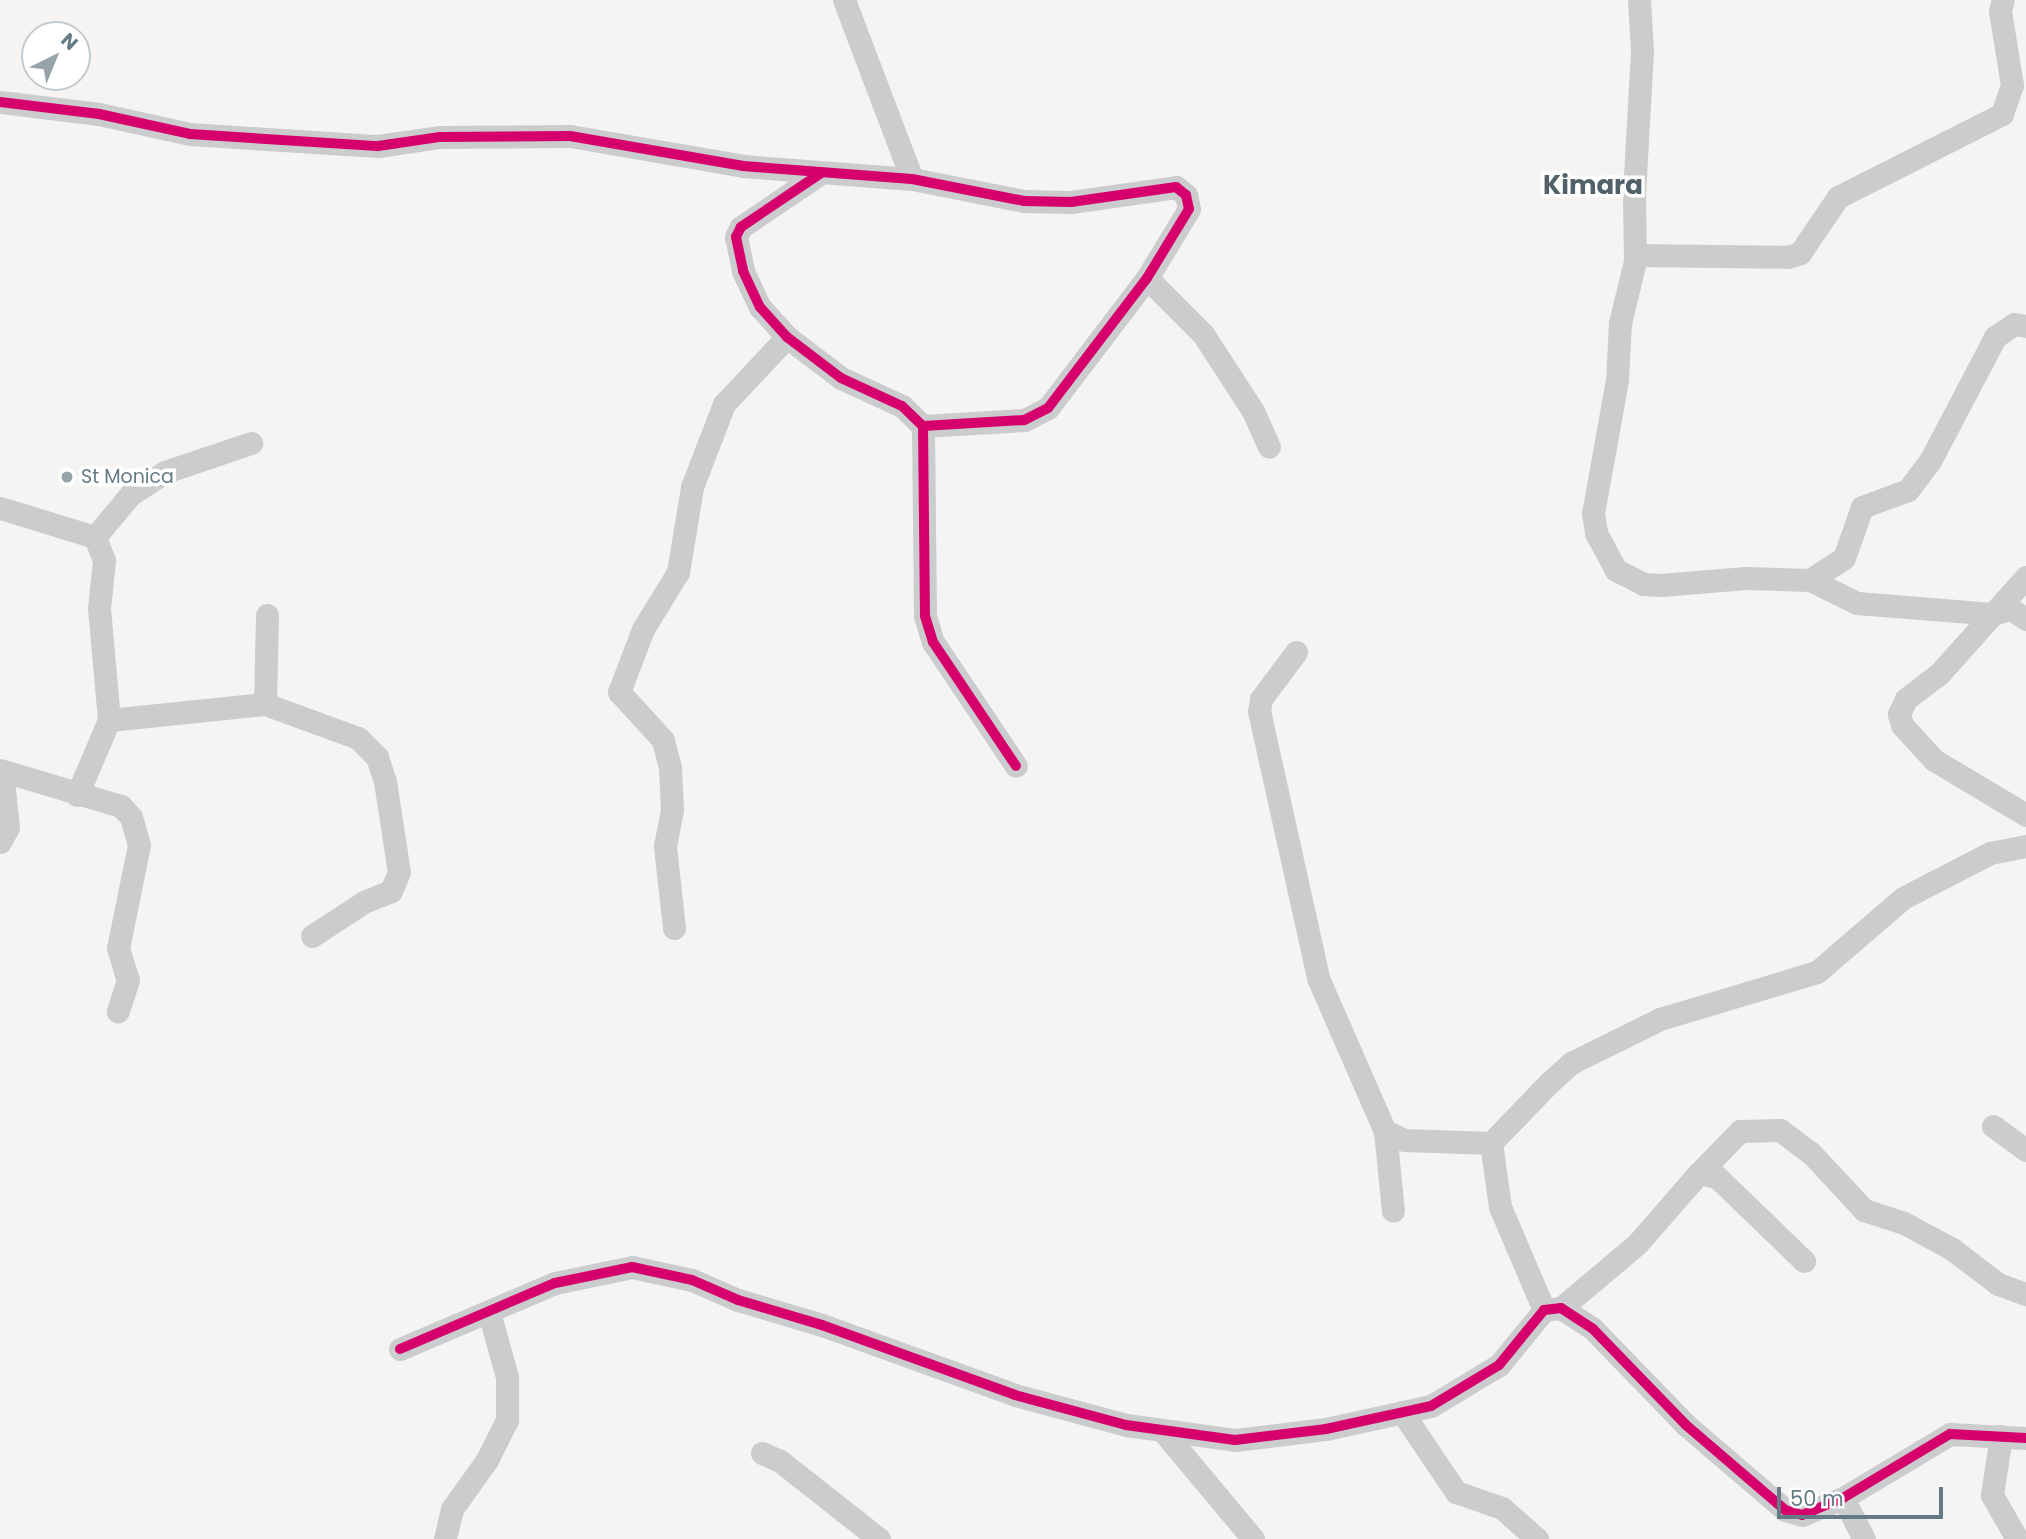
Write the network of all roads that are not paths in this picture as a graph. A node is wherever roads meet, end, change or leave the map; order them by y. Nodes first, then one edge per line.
1 (844, 0) edge
2 (1639, 0) edge
3 (2003, 0) edge
4 (0, 102) edge
5 (821, 173) junction
6 (912, 179) junction
7 (1635, 255) junction
8 (1147, 278) junction
9 (2026, 327) edge
10 (787, 337) junction
11 (923, 426) junction
12 (251, 443) dead end
13 (1269, 447) dead end
14 (0, 508) edge
15 (95, 537) junction
16 (2026, 577) edge
17 (1810, 580) junction
18 (1993, 614) junction
19 (267, 615) dead end
20 (2026, 619) edge
21 (1296, 652) dead end
22 (265, 704) junction
23 (109, 720) junction
24 (1016, 766) dead end
25 (1, 771) edge
26 (77, 795) junction
27 (2026, 815) edge
28 (0, 842) edge
29 (2026, 846) edge
30 (674, 929) dead end
31 (312, 936) dead end
32 (118, 1011) dead end
33 (1993, 1126) dead end
34 (1385, 1131) junction
35 (1492, 1143) junction
36 (2026, 1150) edge
37 (1699, 1173) junction
38 (1393, 1212) dead end
39 (1804, 1261) dead end
40 (2026, 1294) edge
41 (1552, 1309) junction
42 (489, 1312) junction
43 (400, 1349) dead end
44 (1402, 1412) junction
45 (1162, 1430) junction
46 (2001, 1436) junction
47 (2026, 1438) edge
48 (762, 1453) dead end
49 (1843, 1498) junction
50 (445, 1539) edge
51 (879, 1539) edge
52 (1254, 1539) edge
53 (1537, 1539) edge
54 (1864, 1539) edge
55 (2018, 1539) edge

1 - 6 street
2 - 7 street
3 - 7 street
4 - 5 street
5 - 6 street
5 - 10 street
6 - 8 street
7 - 17 street
8 - 11 street
8 - 13 street
9 - 17 street
10 - 11 street
10 - 30 street
11 - 24 street
12 - 15 street
14 - 15 street
15 - 23 street
16 - 18 street
17 - 18 street
18 - 20 street
18 - 27 street
19 - 22 street
21 - 34 street
22 - 23 street
22 - 31 street
23 - 26 street
25 - 26 street
25 - 28 street
26 - 32 street
29 - 35 street
33 - 36 street
34 - 35 street
34 - 38 street
35 - 41 street
37 - 39 street
37 - 40 street
37 - 41 street
41 - 44 street
41 - 49 street
42 - 43 street
42 - 45 street
42 - 50 street
44 - 45 street
44 - 53 street
45 - 52 street
46 - 47 street
46 - 49 street
46 - 55 street
48 - 51 street
49 - 54 street

